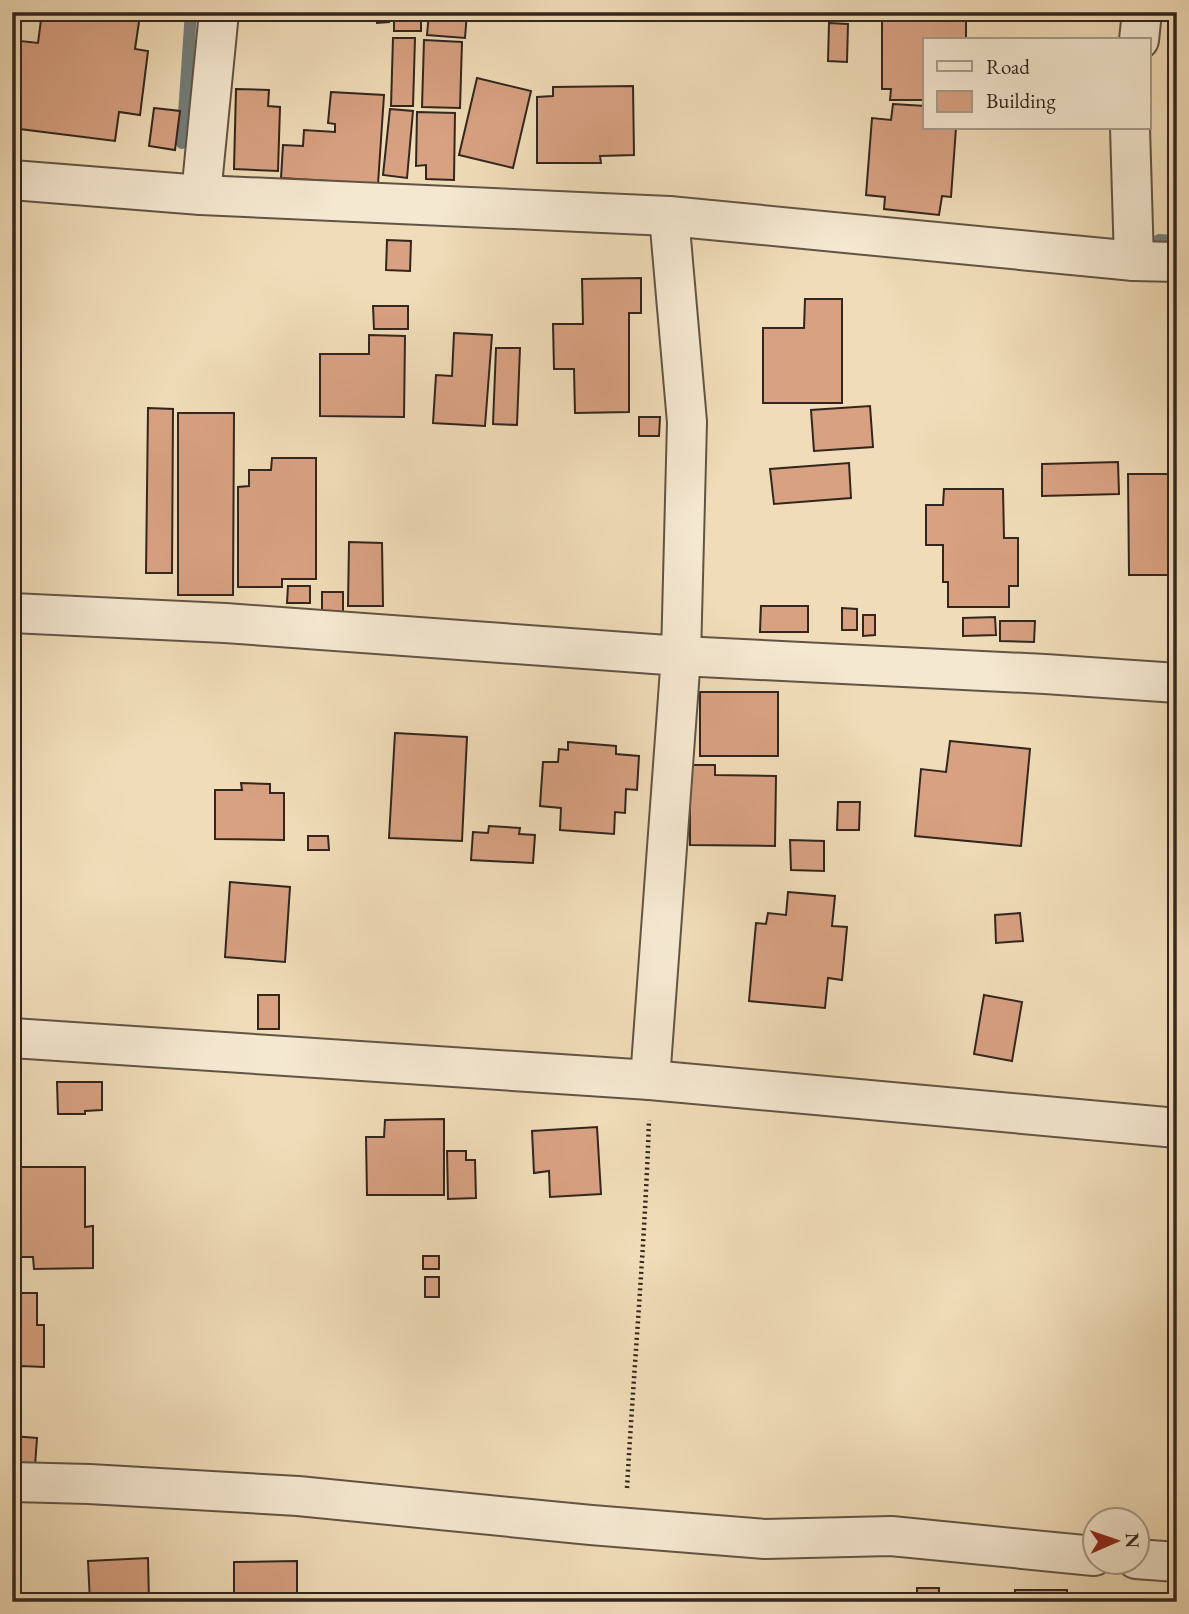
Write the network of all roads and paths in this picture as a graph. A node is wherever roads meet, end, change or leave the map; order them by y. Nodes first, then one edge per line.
1 (219, 12) edge
2 (1142, 12) edge
3 (1139, 38) edge
4 (1130, 130) edge
5 (12, 180) edge
6 (201, 195) junction
7 (669, 216) junction
8 (1134, 261) junction
9 (1177, 262) edge
10 (12, 612) edge
11 (681, 656) junction
12 (1177, 683) edge
13 (12, 1038) edge
14 (650, 1080) junction
15 (1177, 1128) edge
16 (12, 1482) edge
17 (625, 1528) junction
18 (1080, 1555) edge
19 (1150, 1560) edge
20 (1177, 1562) edge

1 - 6 street
2 - 3 street
4 - 8 street
5 - 6 street
6 - 7 street
7 - 8 street
7 - 11 street
8 - 9 street
10 - 11 street
11 - 12 street
11 - 14 street
13 - 14 street
14 - 15 street
14 - 17 path
16 - 17 street
17 - 18 street
19 - 20 street

